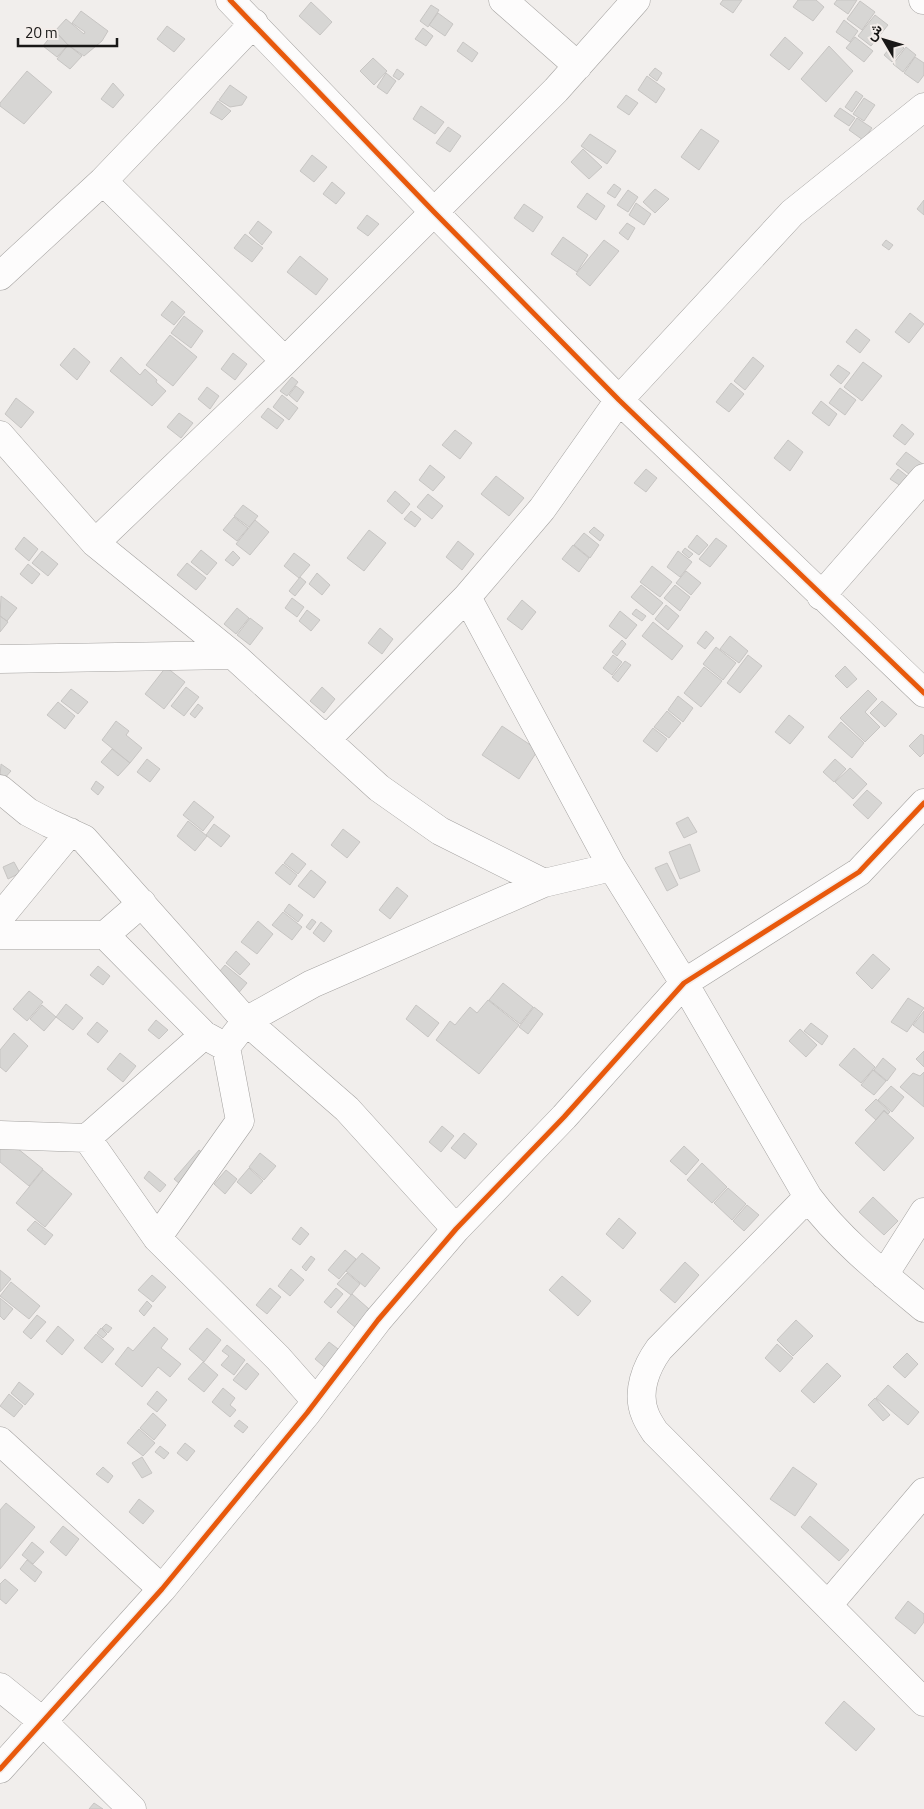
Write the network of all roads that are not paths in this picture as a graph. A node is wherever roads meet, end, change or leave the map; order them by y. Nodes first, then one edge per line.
1 (230, 0) edge
2 (503, 0) edge
3 (636, 0) edge
4 (254, 23) junction
5 (578, 66) junction
6 (924, 107) edge
7 (102, 181) junction
8 (434, 212) junction
9 (0, 276) edge
10 (285, 361) junction
11 (619, 400) junction
12 (0, 435) edge
13 (924, 478) edge
14 (95, 543) junction
15 (821, 596) junction
16 (467, 597) junction
17 (233, 655) junction
18 (0, 659) edge
19 (924, 693) edge
20 (326, 740) junction
21 (0, 789) edge
22 (924, 803) edge
23 (70, 832) junction
24 (612, 868) junction
25 (544, 883) junction
26 (142, 903) junction
27 (0, 917) edge
28 (0, 935) edge
29 (105, 935) junction
30 (684, 983) junction
31 (246, 1021) junction
32 (215, 1041) junction
33 (0, 1135) edge
34 (87, 1138) junction
35 (808, 1197) junction
36 (924, 1212) edge
37 (456, 1229) junction
38 (157, 1238) junction
39 (884, 1275) junction
40 (924, 1308) edge
41 (316, 1401) junction
42 (0, 1441) edge
43 (924, 1492) edge
44 (162, 1589) junction
45 (828, 1605) junction
46 (0, 1687) edge
47 (924, 1702) edge
48 (42, 1721) junction
49 (0, 1769) edge
50 (132, 1809) edge

1 - 4 street
2 - 5 street
3 - 5 street
4 - 7 street
4 - 8 street
5 - 8 street
6 - 11 street
7 - 9 street
7 - 10 street
8 - 10 street
8 - 11 street
10 - 14 street
11 - 15 street
11 - 16 street
12 - 14 street
13 - 15 street
14 - 17 street
15 - 19 street
16 - 20 street
16 - 24 street
17 - 18 street
17 - 20 street
20 - 25 street
21 - 23 street
22 - 30 street
23 - 26 street
23 - 27 street
24 - 25 street
24 - 30 street
25 - 31 street
26 - 29 street
26 - 31 street
28 - 29 street
29 - 32 street
30 - 35 street
30 - 37 street
31 - 32 street
31 - 37 street
32 - 34 street
32 - 38 street
33 - 34 street
34 - 38 street
35 - 39 street
35 - 45 street
36 - 39 street
37 - 41 street
38 - 41 street
39 - 40 street
41 - 44 street
42 - 44 street
43 - 45 street
44 - 48 street
45 - 47 street
46 - 48 street
48 - 49 street
48 - 50 street

